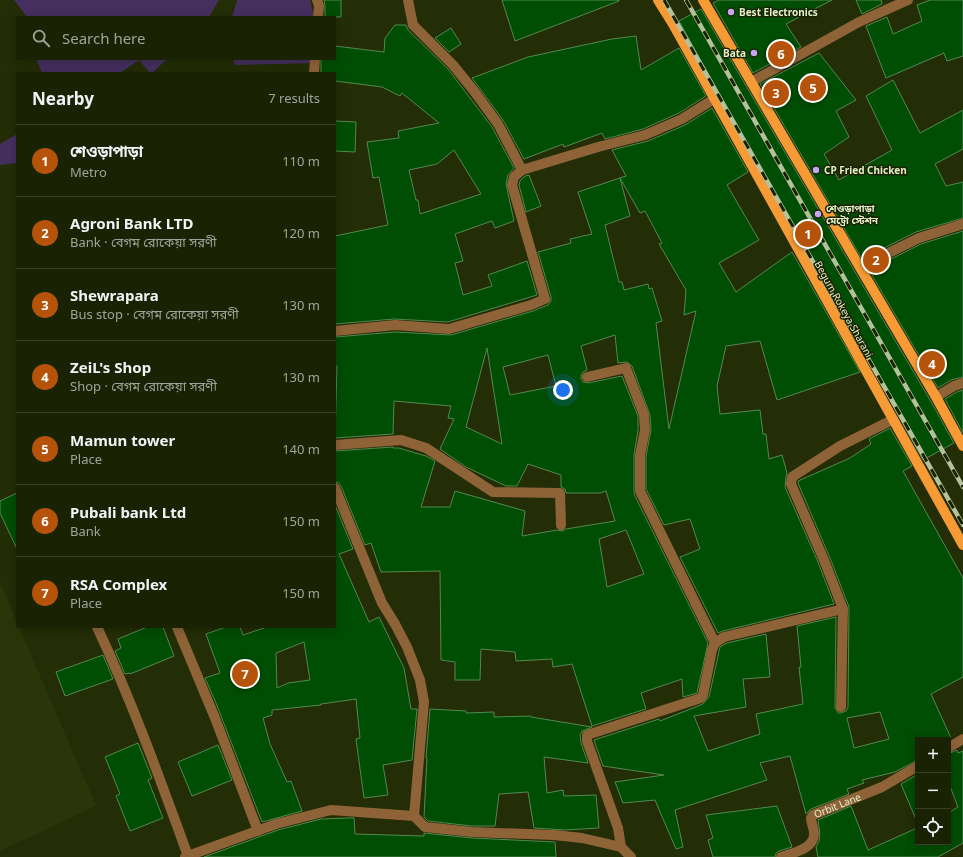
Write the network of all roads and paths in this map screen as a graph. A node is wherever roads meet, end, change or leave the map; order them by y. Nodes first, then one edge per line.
1 (317, 0) edge
2 (408, 0) edge
3 (658, 0) edge
4 (703, 0) edge
5 (908, 0) edge
6 (318, 16) edge
7 (315, 60) edge
8 (314, 72) edge
9 (751, 82) junction
10 (714, 99) junction
11 (522, 170) junction
12 (963, 224) edge
13 (860, 267) junction
14 (336, 331) edge
15 (587, 377) dead end
16 (963, 383) edge
17 (936, 397) junction
18 (892, 420) junction
19 (336, 445) edge
20 (963, 446) edge
21 (336, 490) edge
22 (561, 525) dead end
23 (963, 546) edge
24 (844, 609) junction
25 (97, 628) edge
26 (177, 628) edge
27 (715, 643) junction
28 (841, 707) dead end
29 (963, 739) edge
30 (951, 746) edge
31 (915, 768) edge
32 (414, 816) junction
33 (258, 830) junction
34 (621, 848) junction
35 (187, 857) edge
36 (631, 857) edge
37 (780, 857) edge

1 - 6 street
2 - 11 street
3 - 10 main road, Begum Rokeya Sharani
4 - 9 main road
5 - 9 street
7 - 8 street
9 - 13 main road
10 - 11 street
10 - 18 main road, Begum Rokeya Sharani
11 - 14 street
12 - 13 street
13 - 17 main road
15 - 27 street
16 - 17 street
17 - 20 main road
18 - 23 main road, Begum Rokeya Sharani
18 - 24 street
19 - 22 street
21 - 32 street
24 - 27 street
24 - 28 street
25 - 35 street
26 - 33 street
27 - 34 street
29 - 30 street
31 - 37 street, Orbit Lane
32 - 33 street
32 - 34 street
33 - 35 street
34 - 36 street

